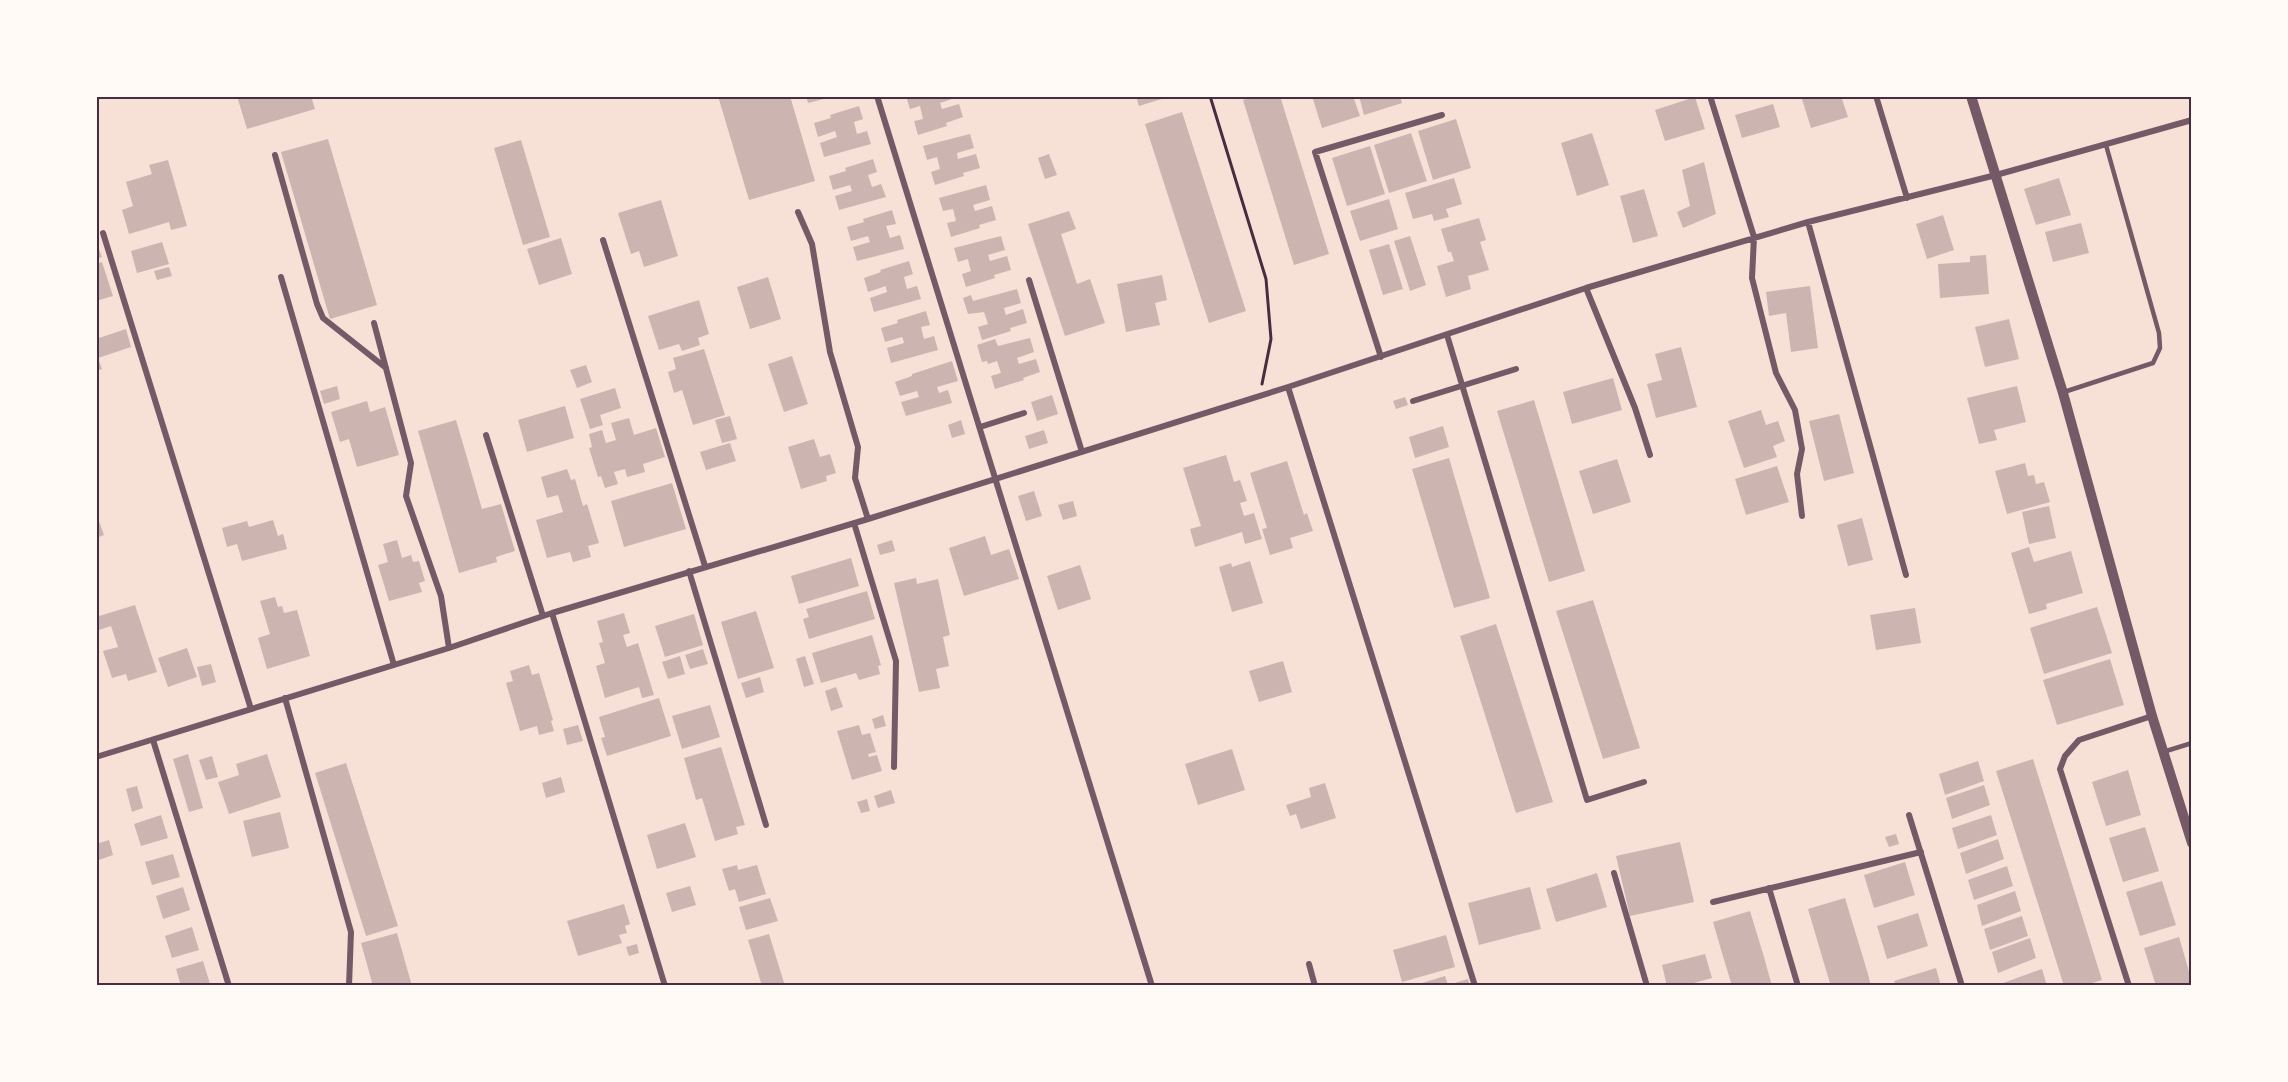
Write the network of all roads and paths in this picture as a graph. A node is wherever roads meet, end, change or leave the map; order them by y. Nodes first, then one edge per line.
1 (878, 96) edge
2 (1210, 96) edge
3 (1710, 96) edge
4 (1876, 96) edge
5 (1971, 96) edge
6 (1442, 115) dead end
7 (2192, 120) edge
8 (2106, 145) junction
9 (275, 155) dead end
10 (1996, 175) junction
11 (1907, 198) junction
12 (798, 212) dead end
13 (1808, 222) junction
14 (103, 233) dead end
15 (1754, 237) junction
16 (603, 240) dead end
17 (281, 278) dead end
18 (1029, 280) dead end
19 (1586, 288) junction
20 (375, 323) dead end
21 (1447, 334) junction
22 (1381, 357) junction
23 (386, 368) junction
24 (1516, 369) dead end
25 (1462, 386) junction
26 (1288, 387) junction
27 (2063, 393) junction
28 (1260, 396) junction
29 (1413, 401) dead end
30 (1024, 413) dead end
31 (980, 427) junction
32 (486, 435) dead end
33 (1082, 452) junction
34 (1650, 455) dead end
35 (996, 478) junction
36 (1802, 516) dead end
37 (868, 519) junction
38 (854, 523) junction
39 (705, 566) junction
40 (689, 571) junction
41 (1906, 575) dead end
42 (552, 613) junction
43 (543, 616) junction
44 (449, 648) junction
45 (394, 665) junction
46 (285, 698) junction
47 (251, 709) junction
48 (2152, 716) junction
49 (153, 740) junction
50 (2192, 743) edge
51 (2163, 752) junction
52 (96, 757) edge
53 (894, 767) dead end
54 (1644, 782) dead end
55 (1909, 815) dead end
56 (766, 825) dead end
57 (2192, 843) edge
58 (1921, 852) junction
59 (1614, 873) dead end
60 (1769, 888) junction
61 (1713, 902) dead end
62 (1309, 964) dead end
63 (229, 986) edge
64 (349, 986) edge
65 (665, 986) edge
66 (1152, 986) edge
67 (1315, 986) edge
68 (1475, 986) edge
69 (1647, 986) edge
70 (1798, 986) edge
71 (1962, 986) edge
72 (2128, 986) edge

1 - 31 street
2 - 28 path
3 - 15 street
4 - 11 street
5 - 10 street
6 - 22 street
7 - 8 street
8 - 10 street
8 - 27 lane
9 - 23 street
10 - 11 street
10 - 27 street
11 - 13 street
12 - 37 street
13 - 15 street
13 - 41 street
14 - 47 street
15 - 19 street
15 - 36 street
16 - 39 street
17 - 45 street
18 - 33 street
19 - 21 street
19 - 34 street
20 - 23 street
21 - 22 street
21 - 25 street
22 - 26 street
23 - 44 street
24 - 25 street
25 - 29 street
25 - 54 street
26 - 28 street
26 - 68 street
27 - 48 street
28 - 33 street
30 - 31 street
31 - 35 street
32 - 43 street
33 - 35 street
35 - 37 street
35 - 66 street
37 - 38 street
38 - 39 street
38 - 53 street
39 - 40 street
40 - 42 street
40 - 56 street
42 - 43 street
42 - 65 street
43 - 44 street
44 - 45 street
45 - 46 street
46 - 47 street
46 - 64 street
47 - 49 street
48 - 51 street
48 - 72 street
49 - 52 street
49 - 63 street
50 - 51 lane
51 - 57 street
55 - 58 street
58 - 60 street
58 - 71 street
59 - 69 street
60 - 61 street
60 - 70 street
62 - 67 street

